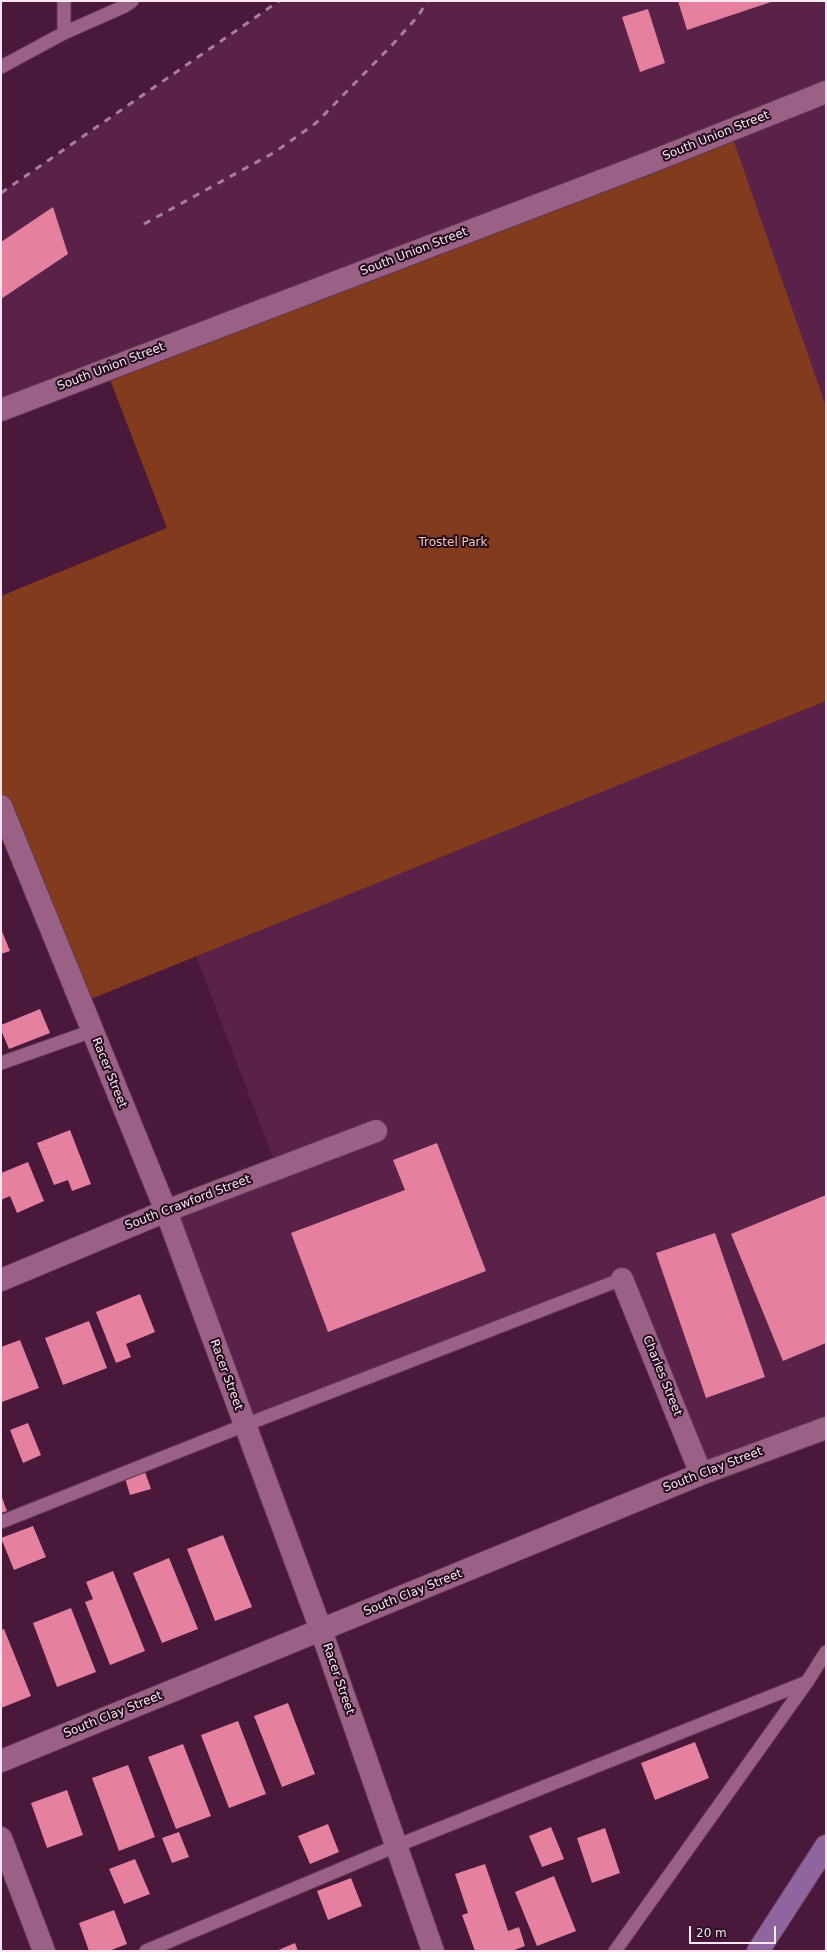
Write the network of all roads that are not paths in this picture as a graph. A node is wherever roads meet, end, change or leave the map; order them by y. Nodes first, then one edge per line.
1 (64, 1) edge
2 (132, 1) edge
3 (64, 33) junction
4 (1, 67) edge
5 (826, 92) edge
6 (1, 410) edge
7 (1, 806) edge
8 (8, 844) edge
9 (92, 1031) junction
10 (1, 1063) edge
11 (376, 1131) dead end
12 (166, 1211) junction
13 (622, 1279) joint
14 (1, 1280) edge
15 (245, 1425) junction
16 (826, 1428) edge
17 (701, 1474) junction
18 (1, 1522) edge
19 (321, 1630) junction
20 (826, 1652) edge
21 (807, 1682) junction
22 (1, 1761) edge
23 (1, 1838) edge
24 (396, 1846) junction
25 (826, 1846) edge
26 (44, 1951) edge
27 (146, 1951) edge
28 (433, 1951) edge
29 (614, 1951) edge
30 (758, 1951) edge

1 - 3 lane
2 - 3 lane
3 - 4 lane
5 - 6 street, South Union Street
7 - 8 street, Racer Street
8 - 9 street, Racer Street
9 - 10 lane
9 - 12 street, Racer Street
11 - 12 street, South Crawford Street
12 - 14 street, South Crawford Street
12 - 15 street, Racer Street
13 - 15 lane
13 - 17 street, Charles Street
15 - 18 lane
15 - 19 street, Racer Street
16 - 17 street, South Clay Street
17 - 19 street, South Clay Street
19 - 22 street, South Clay Street
19 - 24 street, Racer Street
20 - 21 lane
21 - 24 lane
21 - 29 lane
23 - 26 street
24 - 27 lane
24 - 28 street, Racer Street
25 - 30 main road

